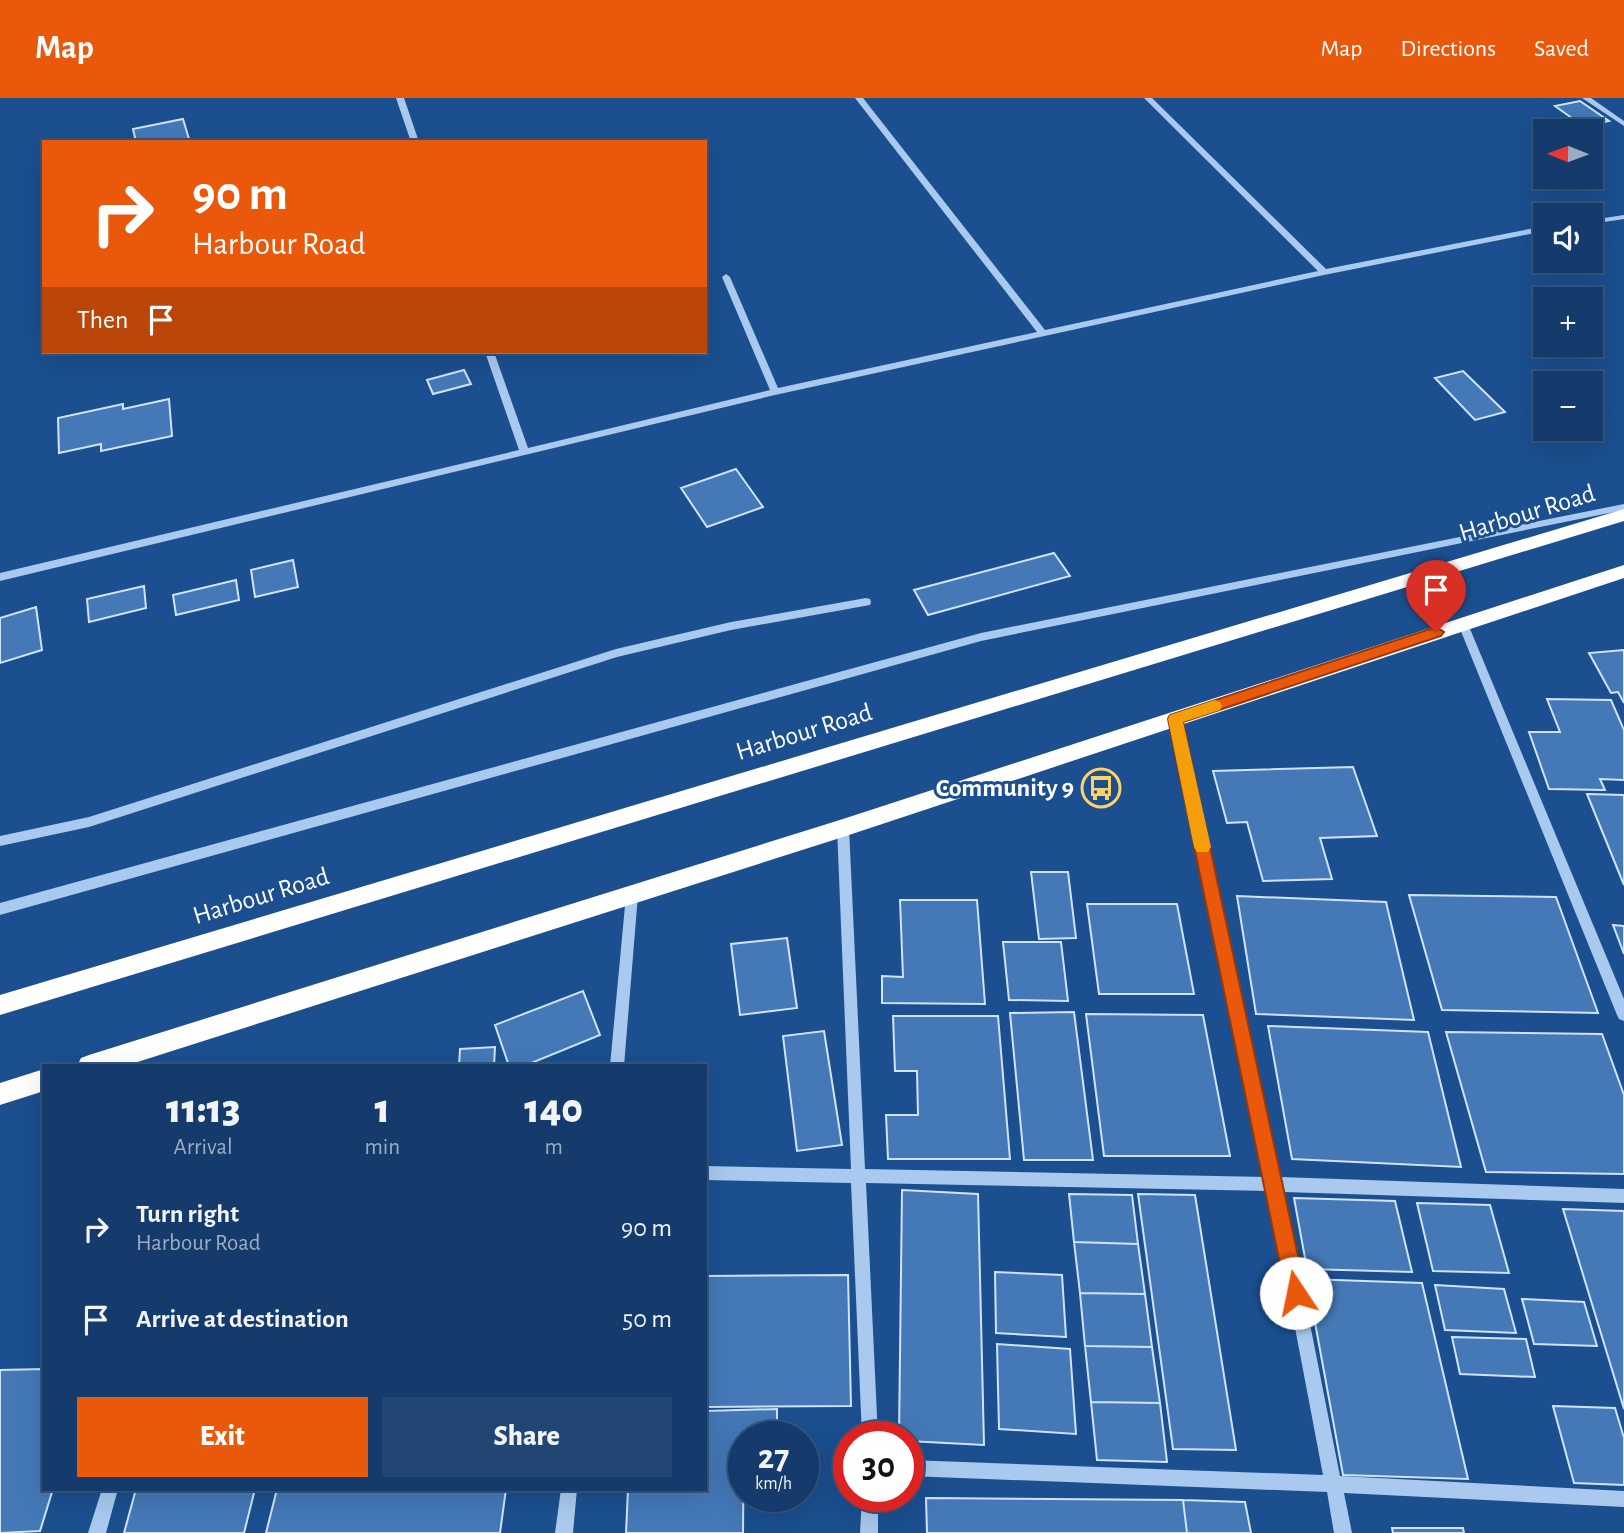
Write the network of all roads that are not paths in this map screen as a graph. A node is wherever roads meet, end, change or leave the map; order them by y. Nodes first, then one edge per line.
1 (400, 98) edge
2 (859, 98) edge
3 (1147, 98) edge
4 (1586, 98) edge
5 (1624, 124) edge
6 (414, 140) edge
7 (1624, 217) edge
8 (1603, 220) edge
9 (1533, 231) edge
10 (1324, 272) junction
11 (726, 277) dead end
12 (1042, 333) junction
13 (490, 354) edge
14 (775, 391) junction
15 (525, 453) junction
16 (1624, 507) edge
17 (1624, 515) edge
18 (1624, 571) edge
19 (0, 577) edge
20 (866, 602) dead end
21 (1463, 624) junction
22 (1175, 719) junction
23 (843, 828) junction
24 (0, 841) edge
25 (632, 895) junction
26 (0, 909) edge
27 (8, 1001) edge
28 (1624, 1015) edge
29 (95, 1064) edge
30 (617, 1064) edge
31 (42, 1081) edge
32 (0, 1094) edge
33 (707, 1173) edge
34 (859, 1178) junction
35 (1275, 1184) junction
36 (1624, 1196) edge
37 (869, 1421) edge
38 (924, 1469) edge
39 (1334, 1484) junction
40 (109, 1491) edge
41 (569, 1491) edge
42 (1624, 1499) edge
43 (870, 1512) edge
44 (97, 1533) edge
45 (564, 1533) edge
46 (869, 1533) edge
47 (1343, 1533) edge

1 - 6 street
2 - 12 street
3 - 10 street
4 - 5 street
7 - 8 street
9 - 10 street
10 - 12 street
11 - 14 street
12 - 14 street
13 - 15 street
14 - 15 street
15 - 19 street
16 - 26 street, Harbour Road
17 - 27 highway, Harbour Road
18 - 21 highway
20 - 24 street
21 - 22 highway
21 - 28 street
22 - 23 highway
22 - 35 street
23 - 25 highway
23 - 34 street
25 - 29 highway
25 - 30 street
31 - 32 highway
33 - 34 street
34 - 35 street
34 - 37 street
35 - 36 street
35 - 39 street
38 - 39 street
39 - 42 street
39 - 47 street
40 - 44 street
41 - 45 street
43 - 46 street

